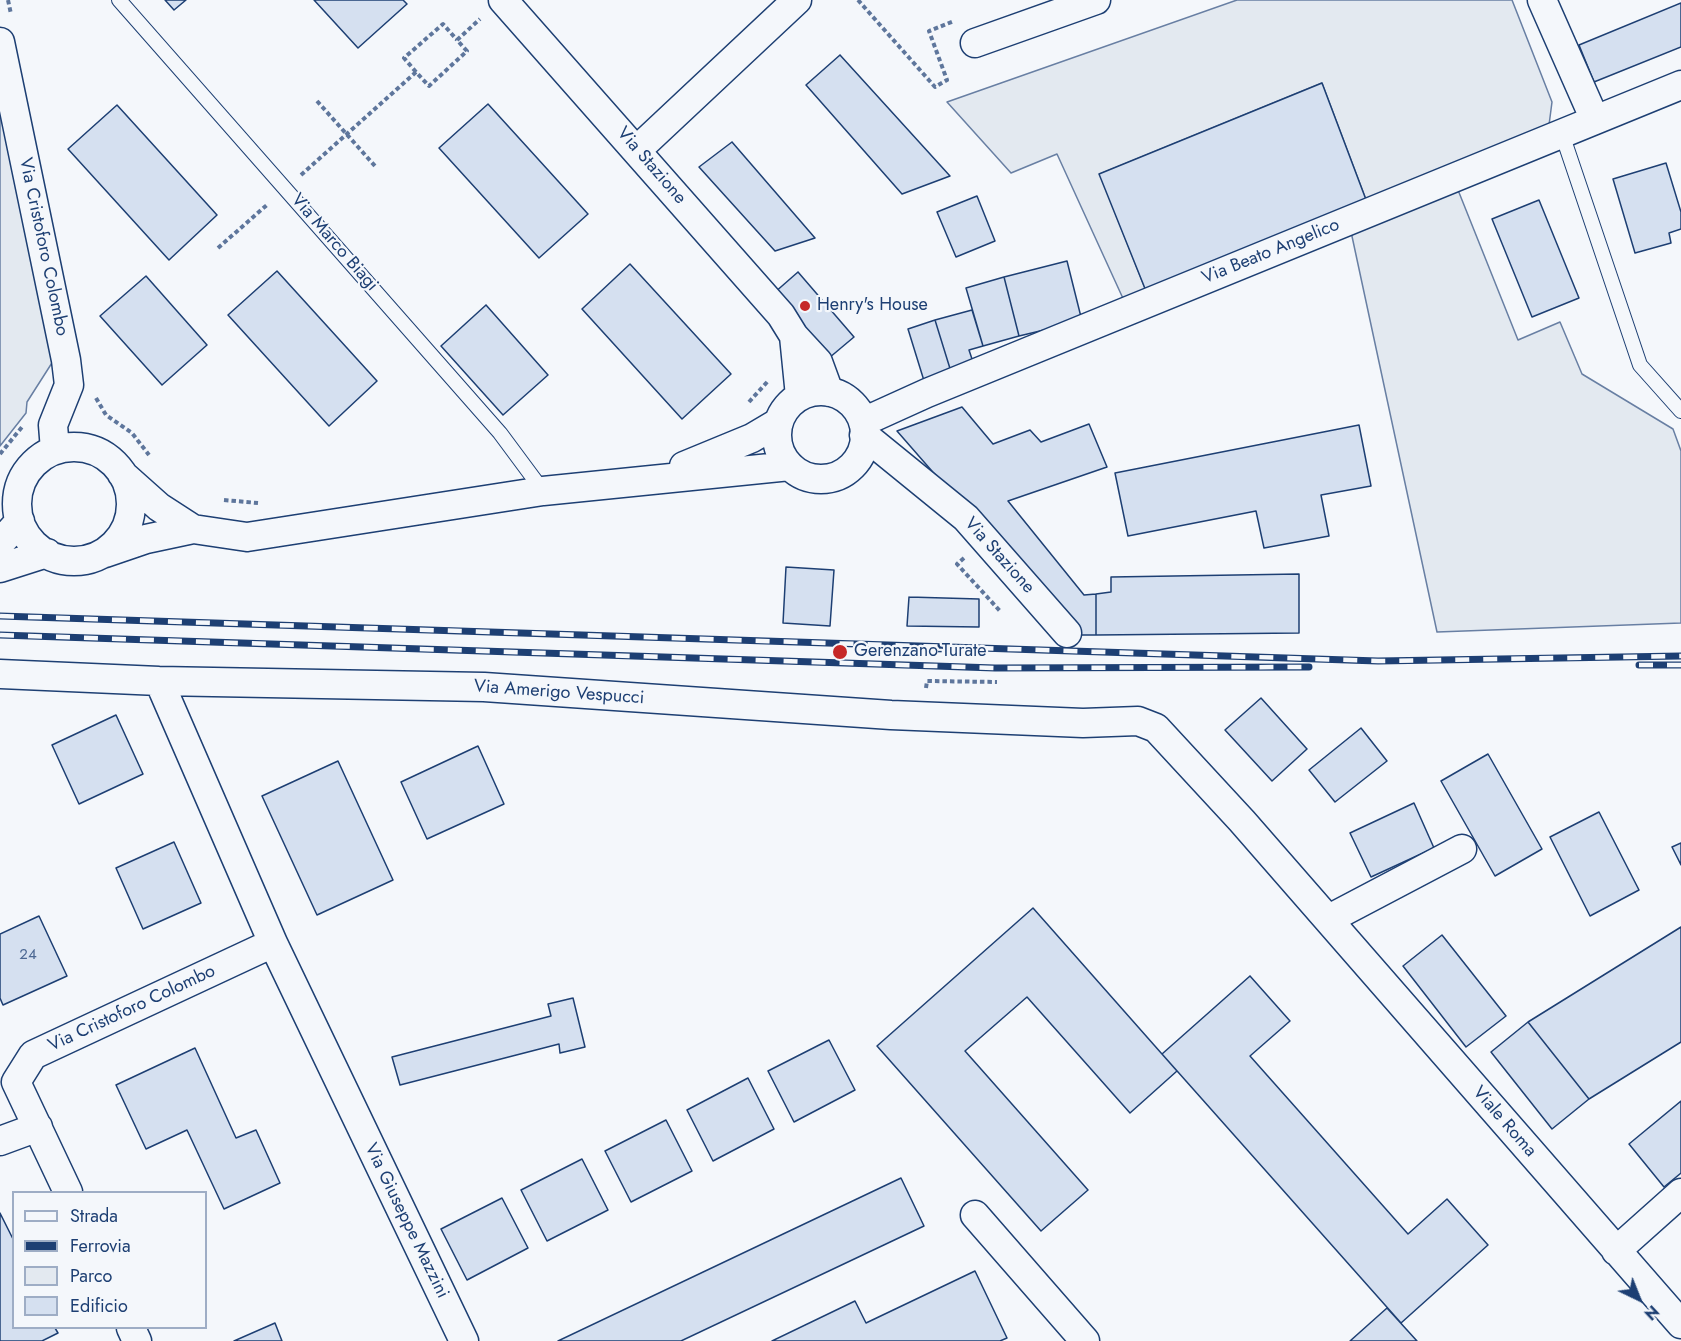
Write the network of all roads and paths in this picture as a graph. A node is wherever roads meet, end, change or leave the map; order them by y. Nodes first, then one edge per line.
1 (119, 0) edge
2 (503, 0) edge
3 (797, 0) edge
4 (858, 0) edge
5 (1096, 0) edge
6 (1542, 0) edge
7 (480, 19) dead end
8 (457, 40) junction
9 (0, 42) edge
10 (975, 43) joint
11 (416, 72) junction
12 (1681, 85) edge
13 (317, 101) dead end
14 (1595, 120) junction
15 (346, 134) junction
16 (1562, 134) junction
17 (637, 150) junction
18 (375, 166) dead end
19 (286, 188) junction
20 (218, 248) dead end
21 (794, 336) junction
22 (773, 373) dead end
23 (69, 385) junction
24 (829, 392) junction
25 (800, 396) junction
26 (745, 407) dead end
27 (1681, 411) edge
28 (779, 422) junction
29 (863, 429) junction
30 (55, 450) junction
31 (151, 459) dead end
32 (855, 462) junction
33 (790, 466) junction
34 (122, 474) junction
35 (654, 478) junction
36 (926, 485) junction
37 (543, 491) junction
38 (214, 499) dead end
39 (266, 503) dead end
40 (20, 521) junction
41 (193, 530) junction
42 (0, 543) edge
43 (47, 554) junction
44 (96, 556) junction
45 (0, 568) edge
46 (1067, 633) dead end
47 (0, 674) edge
48 (159, 681) junction
49 (1118, 721) joint
50 (1462, 849) dead end
51 (1329, 919) junction
52 (273, 943) junction
53 (38, 1127) junction
54 (0, 1141) edge
55 (68, 1191) edge
56 (1681, 1193) edge
57 (975, 1215) dead end
58 (1616, 1251) junction
59 (1681, 1324) edge
60 (464, 1341) edge
61 (1085, 1341) edge

1 - 19 lane, Via Marco Biagi
2 - 17 street, Via Stazione
3 - 17 street
4 - 10 path
5 - 10 street
6 - 14 street
7 - 8 path
8 - 11 path
8 - 11 path
9 - 23 street, Via Cristoforo Colombo
11 - 15 path
12 - 14 street, Via Beato Angelico
13 - 15 path
14 - 16 street, Via Beato Angelico
15 - 18 path
15 - 19 path
16 - 27 lane
16 - 29 street, Via Beato Angelico
17 - 21 street, Via Stazione
19 - 20 path
19 - 37 lane, Via Marco Biagi
21 - 24 street, Via Stazione
21 - 25 street, Via Stazione
22 - 26 path
23 - 30 street
23 - 31 path
24 - 25 street
24 - 29 street
25 - 28 street
28 - 33 street
28 - 35 street
29 - 32 street
29 - 36 street, Via Stazione
30 - 34 street
30 - 40 street
32 - 33 street
32 - 36 street, Via Stazione
33 - 35 street
34 - 41 street
34 - 44 street
35 - 37 street
36 - 46 street, Via Stazione
37 - 41 street
38 - 39 path
40 - 42 street
40 - 43 street
41 - 44 street
43 - 44 street
43 - 45 street
47 - 48 street, Via Amerigo Vespucci
48 - 49 street, Via Amerigo Vespucci
48 - 52 street
49 - 51 street, Viale Roma
50 - 51 street
51 - 58 street, Viale Roma
52 - 53 street, Via Cristoforo Colombo
52 - 60 street, Via Giuseppe Mazzini
53 - 54 street
53 - 55 street
56 - 58 street
57 - 61 street
58 - 59 street, Viale Roma

